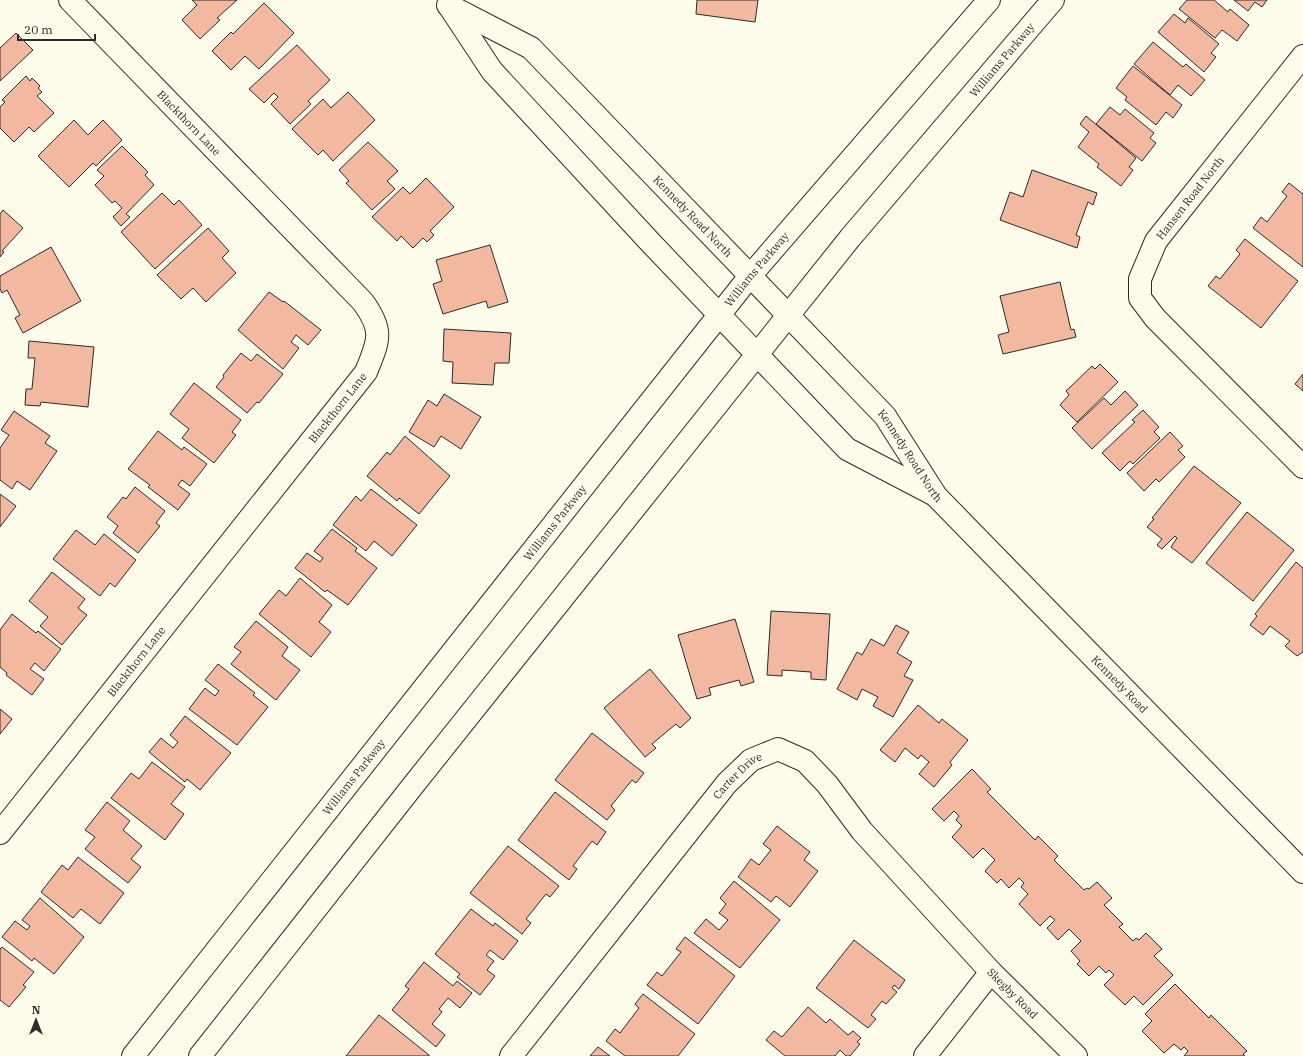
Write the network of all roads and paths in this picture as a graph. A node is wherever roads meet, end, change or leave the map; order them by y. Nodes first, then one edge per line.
1 (70, 0) edge
2 (989, 0) edge
3 (1053, 0) edge
4 (446, 2) edge
5 (1303, 56) edge
6 (750, 276) junction
7 (720, 314) junction
8 (789, 316) junction
9 (758, 355) junction
10 (1303, 467) edge
11 (936, 496) junction
12 (0, 833) edge
13 (1303, 872) edge
14 (991, 972) junction
15 (133, 1056) edge
16 (200, 1056) edge
17 (511, 1056) edge
18 (924, 1056) edge
19 (1076, 1056) edge

1 - 12 main road, Blackthorn Lane
2 - 6 main road, Williams Parkway
3 - 8 main road, Williams Parkway
4 - 6 main road, Kennedy Road North
4 - 7 main road, Kennedy Road North
5 - 10 main road, Hansen Road North
6 - 7 main road, Williams Parkway
6 - 8 main road, Kennedy Road North
7 - 9 main road, Kennedy Road North
7 - 15 main road, Williams Parkway
8 - 9 main road, Williams Parkway
8 - 11 main road, Kennedy Road North
9 - 11 main road, Kennedy Road North
9 - 16 main road, Williams Parkway
11 - 13 main road, Kennedy Road
14 - 17 main road, Carter Drive
14 - 18 main road, Skegby Road
14 - 19 main road, Skegby Road

